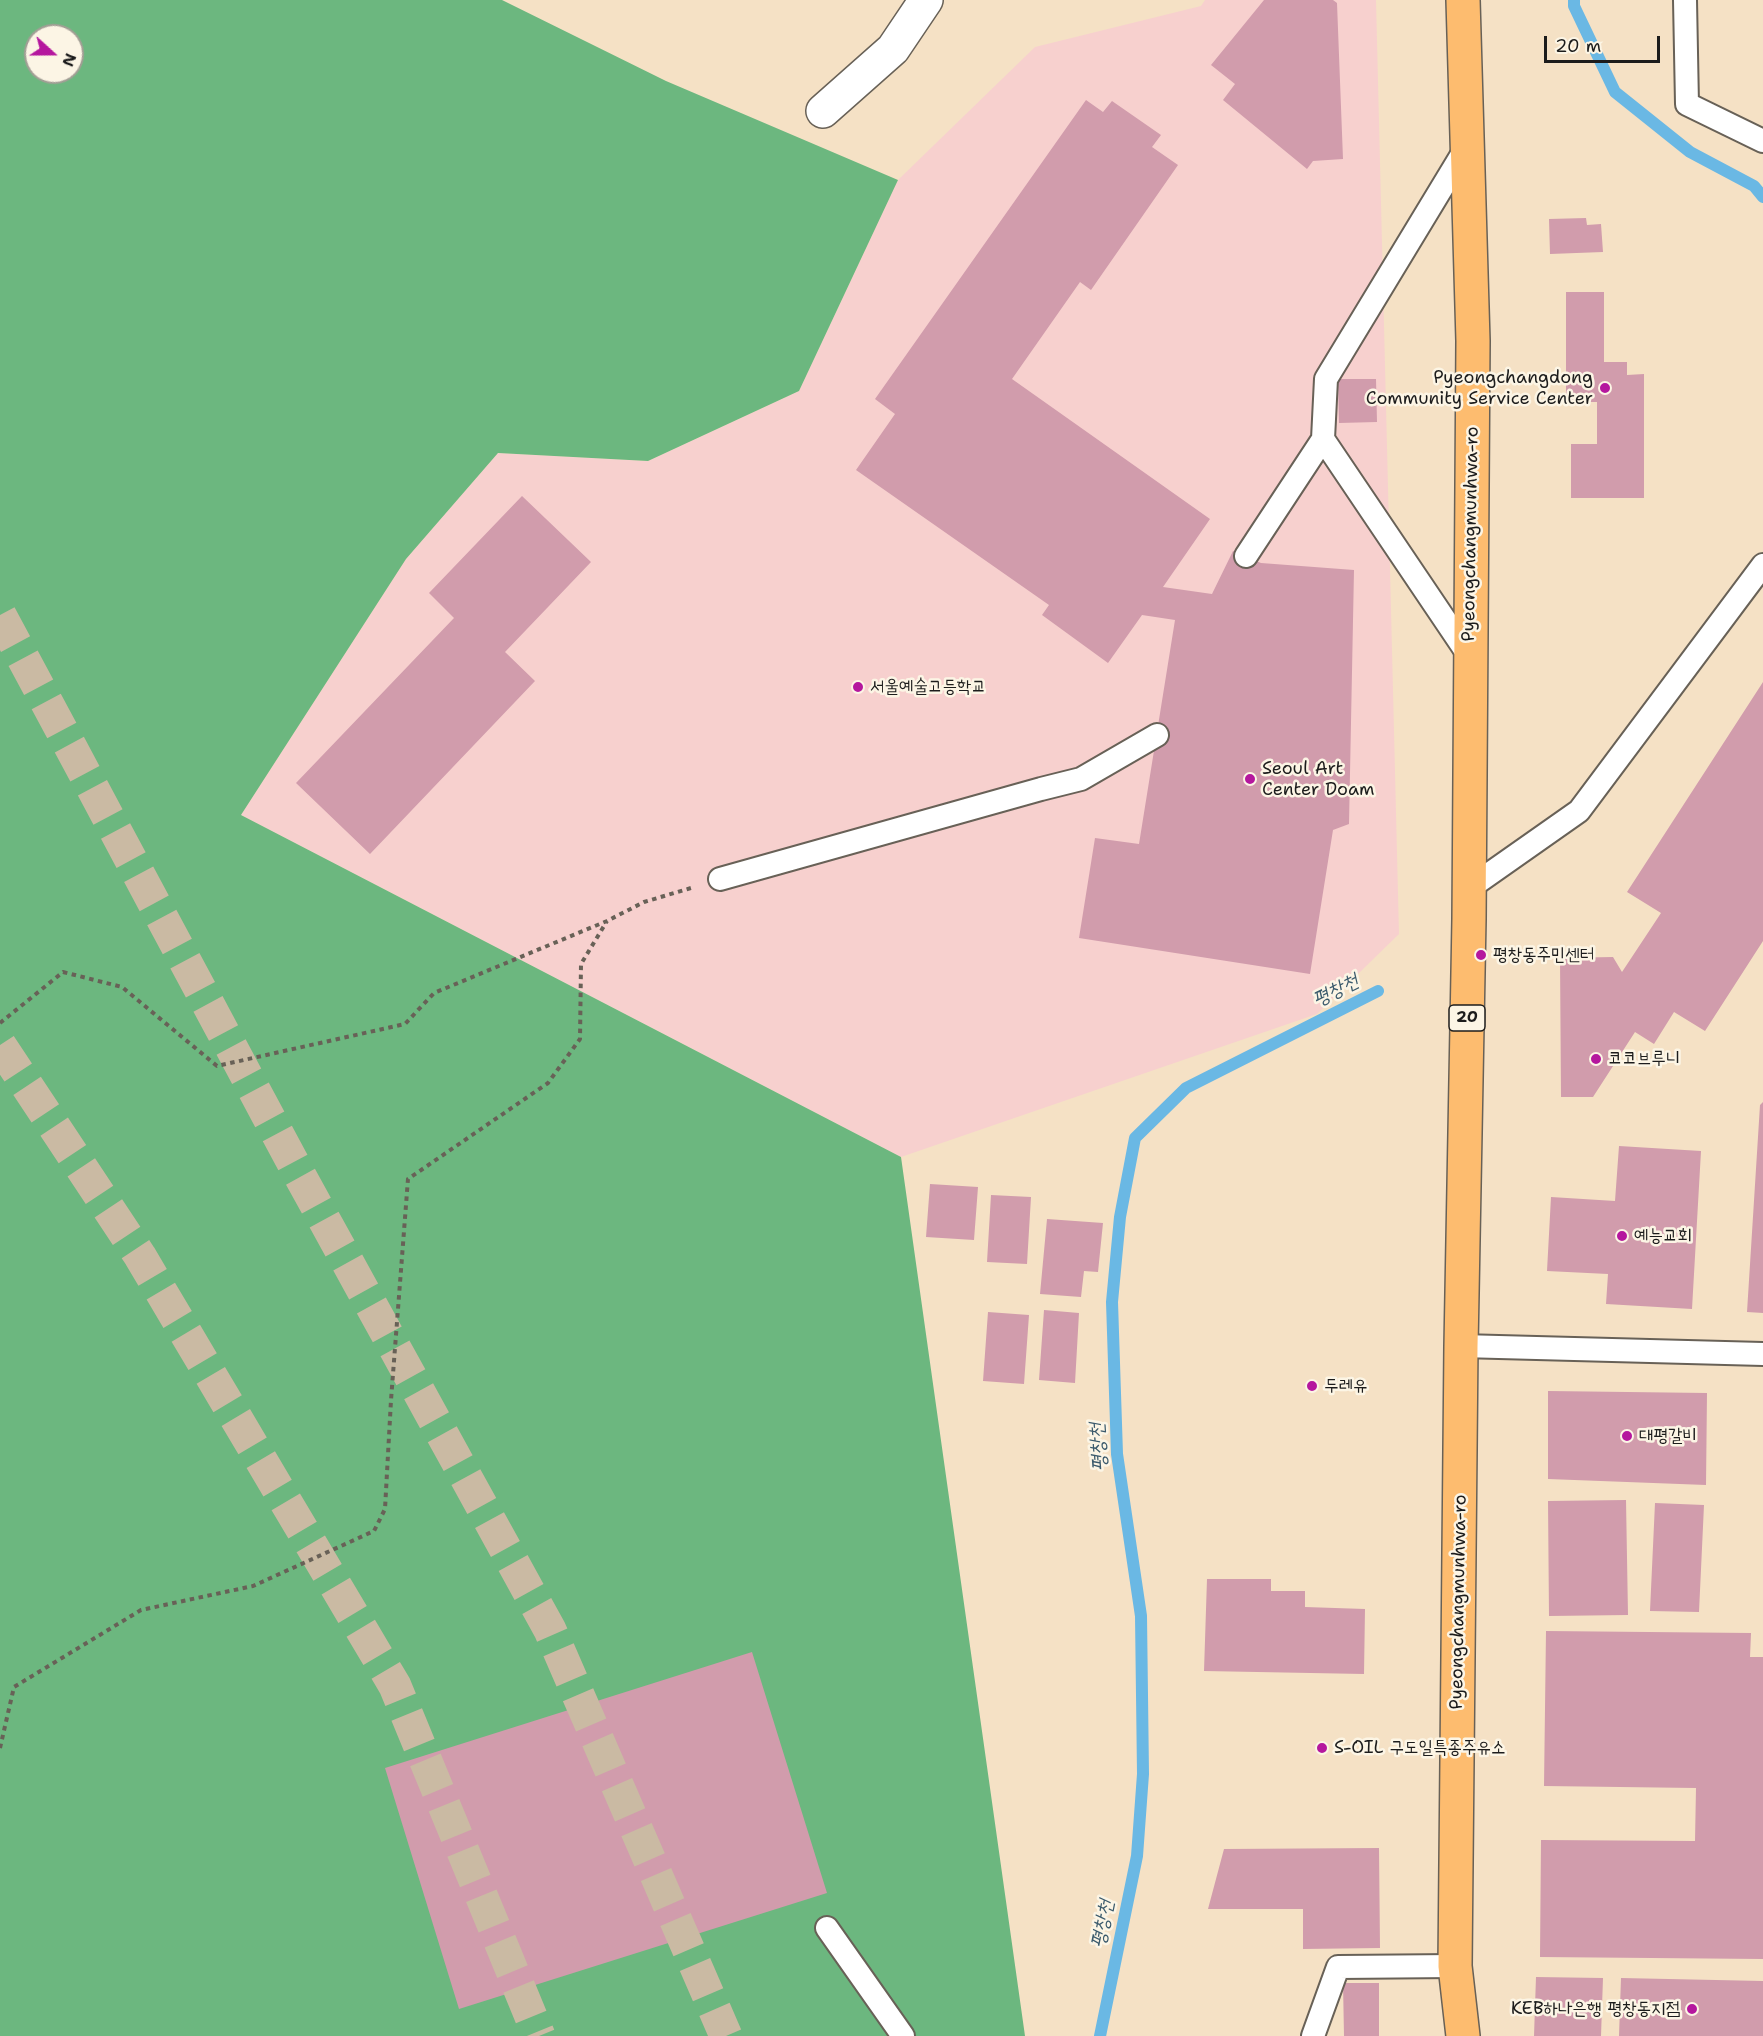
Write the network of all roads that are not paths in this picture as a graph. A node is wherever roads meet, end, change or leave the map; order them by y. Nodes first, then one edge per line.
1 (926, 0) edge
2 (1463, 0) edge
3 (1685, 0) edge
4 (823, 111) dead end
5 (1763, 141) edge
6 (1467, 146) junction
7 (1323, 440) junction
8 (1246, 556) dead end
9 (1763, 565) edge
10 (1470, 657) junction
11 (1156, 735) dead end
12 (720, 879) road end
13 (1468, 889) junction
14 (1461, 1346) junction
15 (1763, 1354) edge
16 (827, 1928) dead end
17 (1455, 1966) junction
18 (903, 2036) edge
19 (1313, 2036) edge
20 (1463, 2036) edge

1 - 4 street
2 - 6 main road, Pyeongchangmunhwa-ro / 20
3 - 5 lane
6 - 7 lane
6 - 10 main road, Pyeongchangmunhwa-ro / 20
7 - 8 lane
7 - 10 lane
9 - 13 lane
10 - 13 main road, Pyeongchangmunhwa-ro / 20
11 - 12 lane
13 - 14 main road, Pyeongchangmunhwa-ro / 20
14 - 15 lane
14 - 17 main road, Pyeongchangmunhwa-ro / 20
16 - 18 lane
17 - 19 lane
17 - 20 main road, Pyeongchangmunhwa-ro / 20

